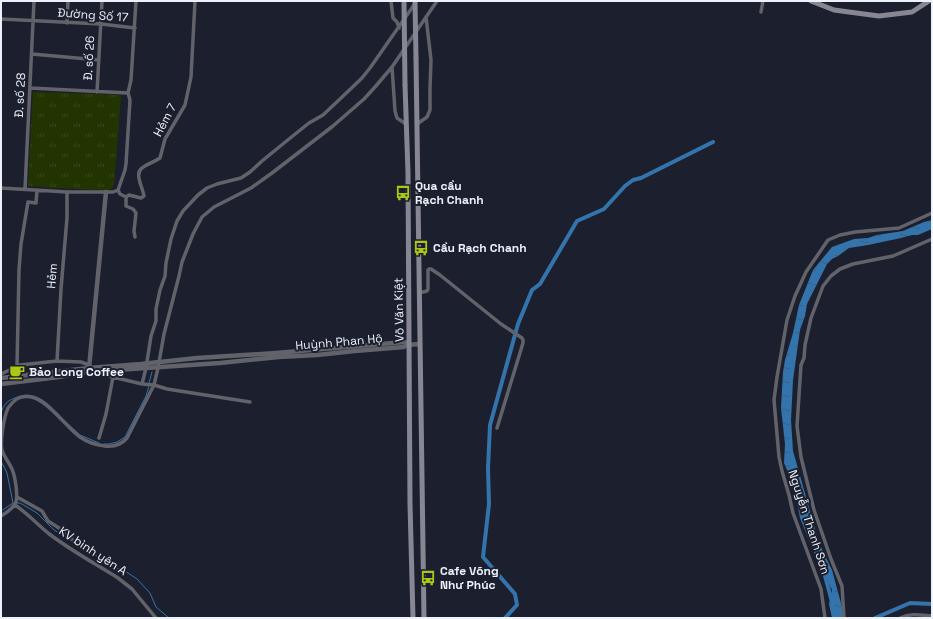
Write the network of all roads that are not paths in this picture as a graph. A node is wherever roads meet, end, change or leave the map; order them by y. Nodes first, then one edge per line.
1 (34, 1) edge
2 (68, 1) edge
3 (102, 1) edge
4 (136, 1) edge
5 (195, 1) edge
6 (391, 1) edge
7 (404, 1) edge
8 (416, 1) edge
9 (438, 1) edge
10 (763, 1) edge
11 (811, 1) edge
12 (929, 1) edge
13 (761, 12) dead end
14 (426, 17) junction
15 (1, 19) edge
16 (33, 21) junction
17 (67, 22) junction
18 (101, 24) junction
19 (135, 28) junction
20 (399, 28) junction
21 (32, 54) junction
22 (99, 60) junction
23 (392, 68) junction
24 (30, 88) junction
25 (97, 92) junction
26 (128, 93) junction
27 (406, 124) junction
28 (418, 124) junction
29 (1, 188) edge
30 (25, 189) junction
31 (37, 190) junction
32 (118, 190) junction
33 (67, 192) junction
34 (106, 192) junction
35 (126, 197) junction
36 (932, 213) edge
37 (135, 237) dead end
38 (932, 239) edge
39 (419, 294) junction
40 (420, 344) junction
41 (408, 345) junction
42 (57, 361) junction
43 (159, 362) junction
44 (17, 366) junction
45 (147, 366) junction
46 (88, 368) junction
47 (158, 368) junction
48 (1, 374) edge
49 (113, 377) junction
50 (1, 378) edge
51 (1, 384) edge
52 (143, 384) junction
53 (153, 385) junction
54 (250, 402) dead end
55 (497, 428) dead end
56 (99, 438) dead end
57 (17, 498) junction
58 (15, 505) junction
59 (1, 516) edge
60 (72, 539) dead end
61 (932, 616) edge
62 (156, 618) edge
63 (413, 618) edge
64 (424, 618) edge
65 (825, 618) edge
66 (844, 618) edge
67 (900, 618) edge

1 - 16 street, Đ. số 28
2 - 17 street
3 - 18 street, Đ. số 26
4 - 19 street
5 - 35 street, Hẻm 7
6 - 20 street
7 - 27 main road, Võ Văn Kiệt, bridge
8 - 20 street
8 - 28 main road, Võ Văn Kiệt, bridge
9 - 14 street
10 - 13 street
11 - 12 main road
14 - 23 street
14 - 28 street
15 - 16 street, Đường Số 17
16 - 17 street, Đường Số 17
16 - 21 street, Đ. số 28
17 - 18 street, Đường Số 17
18 - 19 street, Đường Số 17
18 - 22 street, Đ. số 26
19 - 26 street
20 - 45 street
21 - 22 street
21 - 24 street, Đ. số 28
22 - 25 street, Đ. số 26
23 - 27 street
23 - 43 street
24 - 25 street
24 - 30 street, Đ. số 28
25 - 26 street
26 - 32 street
27 - 41 main road, Võ Văn Kiệt
28 - 39 main road, Võ Văn Kiệt
29 - 30 street
30 - 31 street
31 - 33 street
31 - 44 street
32 - 34 street
32 - 35 street
33 - 34 street
33 - 42 street, Hẻm
34 - 46 street
35 - 37 street
36 - 65 street, Nguyễn Thanh Sơn
38 - 66 street
39 - 40 main road, Võ Văn Kiệt
39 - 55 street
40 - 41 street
40 - 64 main road, Võ Văn Kiệt
41 - 43 street, Huỳnh Phan Hộ
41 - 47 street, Huỳnh Phan Hộ
41 - 63 main road, Võ Văn Kiệt
42 - 44 street
42 - 46 street
43 - 45 street, Huỳnh Phan Hộ
43 - 47 street
44 - 48 street
45 - 46 street, Huỳnh Phan Hộ
45 - 47 street, Huỳnh Phan Hộ
45 - 52 street
46 - 49 street
46 - 50 street, Huỳnh Phan Hộ
46 - 51 street, Huỳnh Phan Hộ
47 - 53 street
49 - 52 street
49 - 56 street
52 - 53 street
53 - 54 street
53 - 57 street
57 - 58 street
57 - 60 street, KV bình yên A
58 - 59 street
58 - 62 street, KV bình yên A
61 - 67 street

